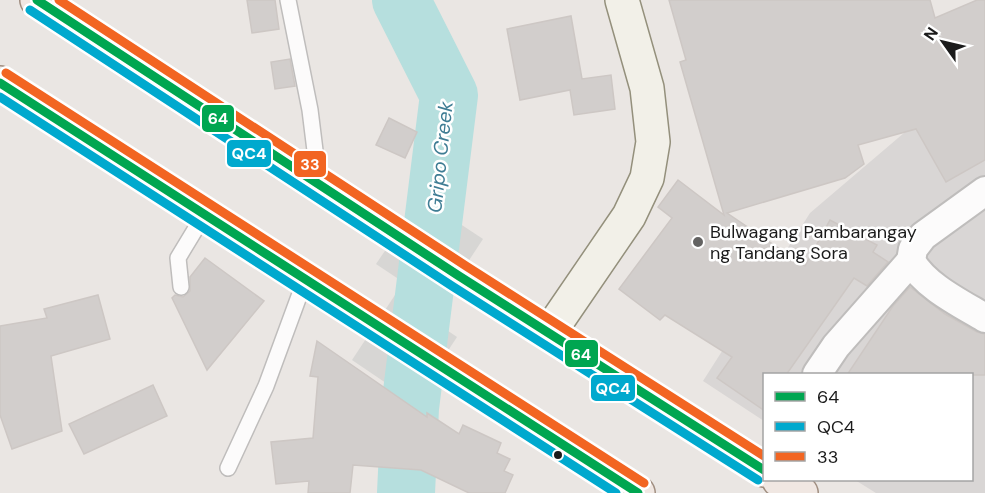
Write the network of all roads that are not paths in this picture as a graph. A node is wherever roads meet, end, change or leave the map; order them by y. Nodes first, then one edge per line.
1 (37, 0) edge
2 (288, 0) edge
3 (622, 0) edge
4 (0, 83) edge
5 (319, 184) junction
6 (985, 191) edge
7 (204, 215) junction
8 (914, 266) junction
9 (305, 280) junction
10 (181, 287) dead end
11 (985, 318) edge
12 (549, 333) junction
13 (819, 373) edge
14 (763, 466) edge
15 (228, 468) dead end
16 (785, 481) edge
17 (638, 493) edge
18 (801, 493) edge

1 - 5 main road
2 - 5 lane
3 - 12 street
4 - 7 main road
5 - 12 main road
6 - 8 street
7 - 9 main road
7 - 10 lane
8 - 11 street
8 - 13 street
9 - 15 lane
9 - 17 main road
12 - 14 main road
16 - 18 main road

